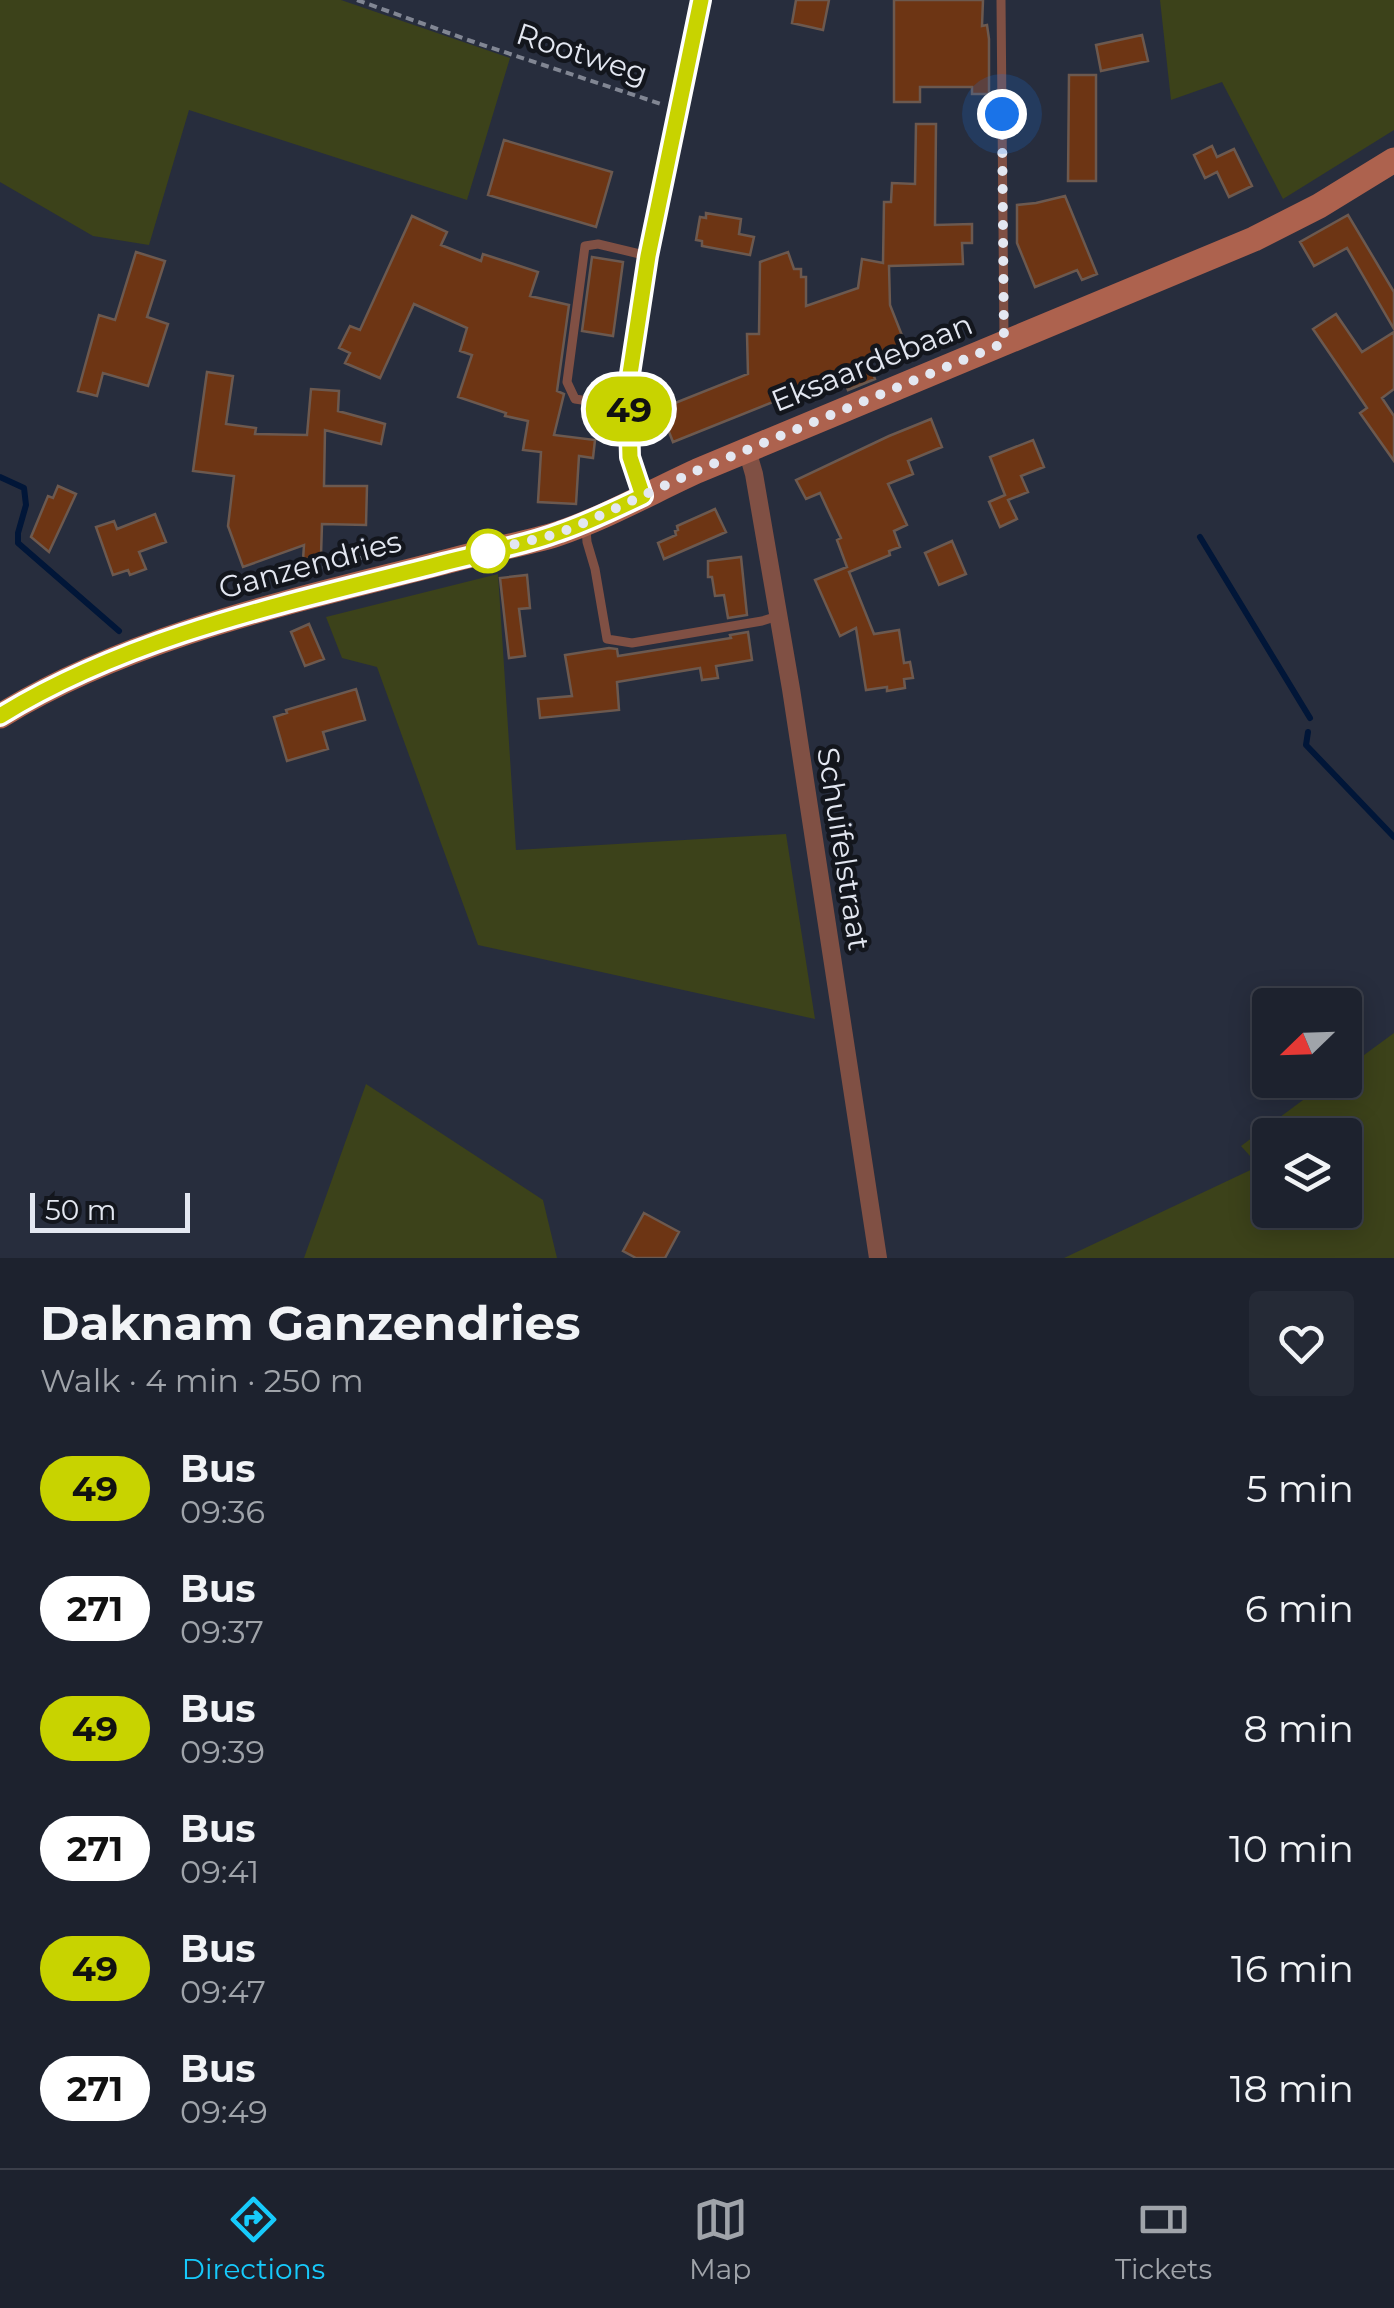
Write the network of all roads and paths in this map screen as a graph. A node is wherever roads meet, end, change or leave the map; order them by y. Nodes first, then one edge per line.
1 (357, 0) edge
2 (701, 0) edge
3 (1001, 0) edge
4 (680, 110) junction
5 (1394, 160) edge
6 (648, 256) junction
7 (1004, 343) junction
8 (629, 407) junction
9 (747, 450) junction
10 (643, 496) junction
11 (586, 522) junction
12 (778, 616) junction
13 (0, 716) edge
14 (878, 1258) edge

1 - 4 path, Rootweg
2 - 4 street
3 - 7 lane
4 - 6 street
5 - 7 main road, Eksaardebaan
6 - 8 street
6 - 8 lane
7 - 9 main road, Eksaardebaan
8 - 10 street
9 - 10 main road, Eksaardebaan
9 - 12 street, Schuifelstraat
10 - 11 main road, Ganzendries
11 - 12 lane
11 - 13 main road, Ganzendries
12 - 14 street, Schuifelstraat

